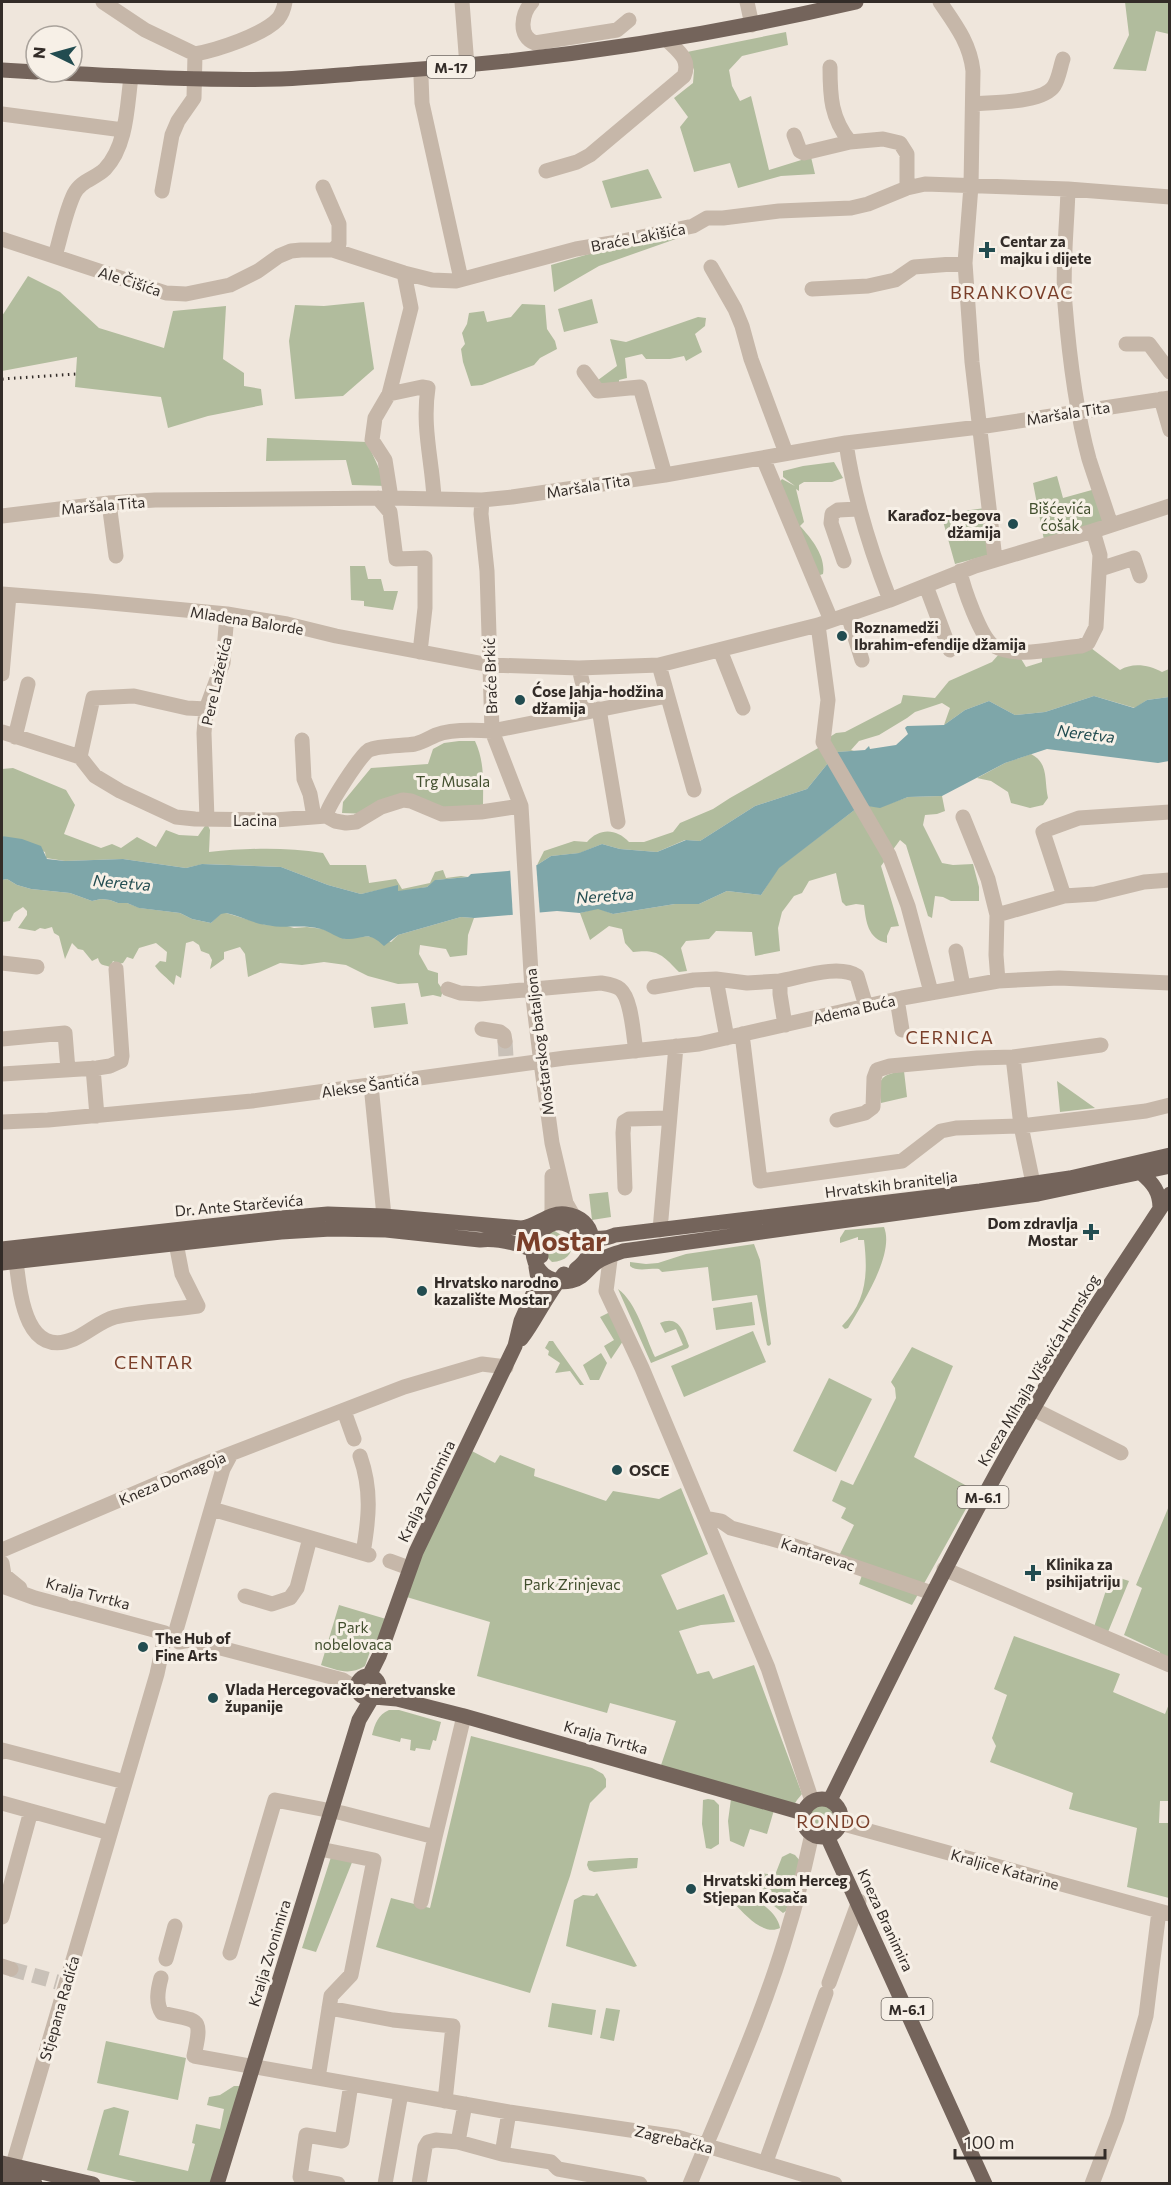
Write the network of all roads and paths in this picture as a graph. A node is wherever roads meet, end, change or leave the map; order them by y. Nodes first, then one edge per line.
1 (103, 2) edge
2 (285, 2) edge
3 (462, 2) edge
4 (532, 2) edge
5 (747, 2) edge
6 (856, 2) edge
7 (940, 2) edge
8 (629, 20) dead end
9 (752, 25) junction
10 (666, 39) junction
11 (556, 48) junction
12 (195, 54) junction
13 (1063, 59) dead end
14 (466, 66) junction
15 (830, 67) dead end
16 (2, 70) edge
17 (24, 71) edge
18 (84, 74) edge
19 (131, 77) junction
20 (196, 78) junction
21 (421, 78) dead end
22 (974, 104) junction
23 (2, 114) edge
24 (123, 130) junction
25 (794, 135) dead end
26 (850, 142) junction
27 (546, 171) dead end
28 (971, 186) junction
29 (323, 187) dead end
30 (907, 189) junction
31 (1068, 189) junction
32 (162, 191) dead end
33 (1169, 196) edge
34 (2, 239) edge
35 (333, 250) junction
36 (55, 256) junction
37 (965, 263) junction
38 (711, 267) dead end
39 (404, 273) junction
40 (461, 279) junction
41 (812, 289) dead end
42 (1125, 344) dead end
43 (584, 372) dead end
44 (1170, 372) edge
45 (388, 394) junction
46 (1165, 398) edge
47 (1079, 412) junction
48 (980, 428) junction
49 (1170, 430) edge
50 (846, 444) junction
51 (786, 453) junction
52 (762, 458) junction
53 (665, 475) junction
54 (385, 498) junction
55 (434, 498) junction
56 (482, 500) junction
57 (109, 503) junction
58 (1170, 506) edge
59 (858, 509) junction
60 (2, 516) edge
61 (1111, 525) junction
62 (1093, 531) junction
63 (116, 556) dead end
64 (995, 559) junction
65 (844, 561) dead end
66 (1100, 568) junction
67 (960, 571) junction
68 (1140, 576) dead end
69 (926, 586) junction
70 (5, 595) edge
71 (890, 600) junction
72 (227, 614) junction
73 (848, 615) junction
74 (824, 623) junction
75 (720, 650) junction
76 (950, 650) dead end
77 (420, 652) junction
78 (862, 660) dead end
79 (659, 664) junction
80 (490, 665) junction
81 (579, 668) junction
82 (2, 674) edge
83 (28, 684) dead end
84 (667, 696) junction
85 (743, 708) dead end
86 (206, 709) junction
87 (594, 710) junction
88 (492, 731) junction
89 (8, 734) edge
90 (302, 740) dead end
91 (80, 757) junction
92 (694, 790) dead end
93 (521, 806) junction
94 (1170, 812) edge
95 (320, 816) junction
96 (963, 817) dead end
97 (207, 819) junction
98 (618, 822) dead end
99 (524, 847) joint
100 (1170, 880) edge
101 (1064, 896) junction
102 (996, 915) junction
103 (956, 951) dead end
104 (2, 963) edge
105 (37, 967) dead end
106 (116, 969) dead end
107 (716, 979) junction
108 (780, 981) junction
109 (998, 981) junction
110 (1170, 983) edge
111 (963, 986) junction
112 (654, 987) dead end
113 (448, 989) dead end
114 (532, 990) junction
115 (932, 992) junction
116 (897, 999) junction
117 (867, 1006) junction
118 (785, 1025) junction
119 (482, 1029) dead end
120 (902, 1030) dead end
121 (734, 1036) junction
122 (2, 1039) edge
123 (505, 1041) dead end
124 (1101, 1045) dead end
125 (676, 1047) junction
126 (636, 1051) junction
127 (1013, 1057) junction
128 (541, 1062) junction
129 (93, 1068) junction
130 (68, 1070) junction
131 (2, 1074) edge
132 (371, 1085) junction
133 (1170, 1104) edge
134 (97, 1116) junction
135 (669, 1118) junction
136 (837, 1120) dead end
137 (2, 1122) edge
138 (1021, 1126) junction
139 (552, 1143) junction
140 (1170, 1155) edge
141 (1170, 1166) edge
142 (1141, 1173) junction
143 (1033, 1183) junction
144 (625, 1188) dead end
145 (1170, 1194) edge
146 (1160, 1208) junction
147 (384, 1216) junction
148 (574, 1217) junction
149 (546, 1225) junction
150 (660, 1230) junction
151 (480, 1233) junction
152 (591, 1233) junction
153 (176, 1243) junction
154 (2, 1249) edge
155 (617, 1256) junction
156 (534, 1259) junction
157 (586, 1259) junction
158 (11, 1265) edge
159 (562, 1276) junction
160 (515, 1346) junction
161 (506, 1367) junction
162 (1033, 1409) junction
163 (344, 1411) junction
164 (354, 1439) dead end
165 (1121, 1453) dead end
166 (231, 1454) junction
167 (360, 1456) dead end
168 (192, 1470) junction
169 (216, 1492) junction
170 (212, 1509) junction
171 (705, 1518) junction
172 (310, 1538) junction
173 (2, 1555) edge
174 (390, 1561) dead end
175 (409, 1568) junction
176 (945, 1569) junction
177 (2, 1586) edge
178 (932, 1593) junction
179 (245, 1596) dead end
180 (35, 1598) junction
181 (172, 1637) junction
182 (1170, 1665) edge
183 (369, 1688) junction
184 (464, 1716) junction
185 (2, 1752) edge
186 (125, 1782) junction
187 (830, 1800) junction
188 (2, 1803) edge
189 (807, 1807) junction
190 (31, 1811) junction
191 (332, 1811) junction
192 (840, 1823) junction
193 (110, 1833) junction
194 (812, 1834) junction
195 (827, 1836) junction
196 (435, 1837) junction
197 (320, 1849) junction
198 (859, 1901) junction
199 (420, 1902) dead end
200 (1164, 1913) edge
201 (2, 1917) edge
202 (176, 1926) dead end
203 (230, 1953) dead end
204 (166, 1959) dead end
205 (161, 1978) dead end
206 (329, 2008) junction
207 (252, 2067) junction
208 (318, 2078) junction
209 (351, 2084) junction
210 (401, 2093) junction
211 (445, 2101) junction
212 (471, 2105) junction
213 (509, 2112) junction
214 (458, 2142) junction
215 (706, 2145) junction
216 (502, 2154) junction
217 (768, 2156) dead end
218 (6, 2173) edge
219 (835, 2183) edge
220 (35, 2184) edge
221 (93, 2184) edge
222 (217, 2184) edge
223 (338, 2184) edge
224 (384, 2184) edge
225 (419, 2184) edge
226 (640, 2184) edge
227 (690, 2184) edge
228 (985, 2184) edge
229 (1092, 2184) edge

1 - 12 street
2 - 12 street
3 - 14 street
4 - 11 street
5 - 9 street
6 - 9 main road, M-17
7 - 22 street
8 - 11 street
9 - 10 main road, M-17
10 - 11 main road, M-17
10 - 27 street
11 - 14 main road, M-17
12 - 20 street
13 - 22 street
14 - 20 main road, M-17
15 - 26 street
16 - 17 main road
18 - 19 main road, M-17
19 - 20 main road, M-17
19 - 24 street
20 - 32 street
21 - 40 street
22 - 28 street
23 - 24 street
24 - 36 street
25 - 26 street
26 - 30 street
28 - 30 street, Braće Lakišića
28 - 31 street, Braće Lakišića
28 - 37 street
29 - 35 street
30 - 40 street, Braće Lakišića
31 - 33 street, Braće Lakišića
31 - 47 street
34 - 36 street, Ale Čišića
35 - 36 street, Ale Čišića
35 - 39 street, Ale Čišića
37 - 41 street
37 - 48 street
38 - 51 street
39 - 40 street, Braće Lakišića
39 - 45 street
42 - 44 street
43 - 53 street
45 - 54 street
45 - 55 street
46 - 47 street, Maršala Tita
46 - 49 street
47 - 48 street, Maršala Tita
47 - 61 street
48 - 50 street, Maršala Tita
48 - 64 street
50 - 51 street, Maršala Tita
50 - 59 street
51 - 52 street, Maršala Tita
52 - 53 street, Maršala Tita
52 - 74 street
53 - 56 street, Maršala Tita
54 - 55 street, Maršala Tita
54 - 57 street, Maršala Tita
54 - 77 street
55 - 56 street, Maršala Tita
56 - 80 street, Braće Brkić
57 - 60 street, Maršala Tita
57 - 63 street
58 - 61 street, Mladena Balorde
59 - 65 street
59 - 71 street
61 - 62 street, Mladena Balorde
62 - 64 street, Mladena Balorde
62 - 66 street
64 - 67 street, Mladena Balorde
66 - 67 street
66 - 68 street
67 - 69 street, Mladena Balorde
69 - 71 street, Mladena Balorde
69 - 76 street
70 - 72 street, Mladena Balorde
70 - 82 street
71 - 73 street, Mladena Balorde
72 - 77 street, Mladena Balorde
72 - 86 street, Pere Lažetića
73 - 74 street, Mladena Balorde
73 - 78 street
74 - 75 street, Mladena Balorde
74 - 115 street
75 - 79 street, Mladena Balorde
75 - 85 street
77 - 80 street, Mladena Balorde
79 - 81 street, Mladena Balorde
79 - 84 street
80 - 81 street, Mladena Balorde
80 - 88 street, Braće Brkić
81 - 87 street
83 - 89 street
84 - 87 street
84 - 92 street
86 - 91 street
86 - 97 street, Pere Lažetića
87 - 88 street
87 - 98 street
88 - 93 street, Braće Brkić
88 - 95 street
89 - 91 street
90 - 95 street
91 - 97 street, Lacina
93 - 95 street, Lacina
93 - 99 street, Braće Brkić
94 - 101 street
95 - 97 street, Lacina
96 - 102 street
99 - 114 street, Mostarskog bataljona
100 - 101 street
101 - 102 street
102 - 109 street
103 - 111 street
104 - 105 street
106 - 129 street
107 - 108 street
107 - 112 street
107 - 121 street
108 - 117 street
108 - 118 street
109 - 110 street, Adema Buća
109 - 111 street, Adema Buća
111 - 115 street, Adema Buća
113 - 114 street
114 - 126 street
114 - 128 street, Mostarskog bataljona
115 - 116 street, Adema Buća
116 - 117 street, Adema Buća
116 - 120 street
117 - 118 street, Adema Buća
118 - 121 street, Adema Buća
119 - 123 street
121 - 125 street, Adema Buća
121 - 138 street
122 - 130 street
124 - 127 street
125 - 126 street, Adema Buća
125 - 135 street
126 - 128 street, Adema Buća
127 - 136 street
127 - 138 street
128 - 132 street, Alekse Šantića
128 - 139 street, Mostarskog bataljona
129 - 130 street
129 - 134 street
130 - 131 street
132 - 134 street, Alekse Šantića
132 - 147 street
133 - 138 street
134 - 137 street, Alekse Šantića
135 - 144 street
135 - 150 street
138 - 143 street
139 - 148 street, Mostarskog bataljona
139 - 149 street, Mostarskog bataljona
140 - 143 main road, Hrvatskih branitelja
141 - 142 main road
142 - 146 main road
142 - 155 main road
143 - 150 main road, Hrvatskih branitelja
145 - 146 main road, Kneza Mihajla Viševića Humskog / M-6.1
146 - 162 main road, Kneza Mihajla Viševića Humskog / M-6.1
147 - 151 main road, Dr. Ante Starčevića
147 - 154 main road, Dr. Ante Starčevića
148 - 149 main road, Dr. Ante Starčevića
148 - 152 main road
149 - 151 main road, Dr. Ante Starčevića
149 - 152 main road
149 - 156 main road, Kralja Zvonimira
150 - 152 main road, Hrvatskih branitelja
151 - 153 main road
151 - 156 main road, Dr. Ante Starčevića
152 - 157 main road
153 - 158 main road
153 - 158 street
155 - 157 main road
155 - 159 main road
155 - 171 street
156 - 159 main road
156 - 160 main road, Kralja Zvonimira
157 - 159 main road
159 - 160 main road, Kralja Zvonimira
160 - 161 main road, Kralja Zvonimira
161 - 163 street, Kneza Domagoja
161 - 175 main road, Kralja Zvonimira
162 - 165 street
162 - 176 main road, Kneza Mihajla Viševića Humskog / M-6.1
163 - 164 street
163 - 166 street, Kneza Domagoja
166 - 168 street, Kneza Domagoja
166 - 169 street, Stjepana Radića
167 - 172 street
168 - 169 street
168 - 173 street, Kneza Domagoja
169 - 170 street, Stjepana Radića
170 - 172 street
170 - 181 street, Stjepana Radića
171 - 178 street, Kantarevac
171 - 189 street
172 - 179 street
173 - 180 street
174 - 175 street
175 - 183 main road, Kralja Zvonimira
176 - 178 main road, Kneza Mihajla Viševića Humskog / M-6.1
176 - 182 street
177 - 180 street, Kralja Tvrtka
178 - 187 main road, Kneza Mihajla Viševića Humskog / M-6.1
180 - 181 street, Kralja Tvrtka
181 - 183 street, Kralja Tvrtka
181 - 186 street, Stjepana Radića
183 - 184 main road, Kralja Tvrtka
183 - 191 main road, Kralja Zvonimira
184 - 189 main road, Kralja Tvrtka
184 - 196 street
185 - 186 street
186 - 193 street, Stjepana Radića
187 - 189 main road
187 - 192 main road
188 - 190 street
189 - 194 main road
190 - 193 street
190 - 201 street
191 - 196 street
191 - 197 main road, Kralja Zvonimira
191 - 203 street
192 - 195 main road
192 - 200 street, Kraljice Katarine
193 - 218 street, Stjepana Radića
194 - 195 main road
194 - 215 street
195 - 198 main road, Kneza Branimira / M-6.1
196 - 199 street
197 - 206 street
197 - 207 main road, Kralja Zvonimira
198 - 217 street
198 - 228 main road, Kneza Branimira / M-6.1
200 - 229 street
202 - 204 street
205 - 207 street
206 - 208 street
206 - 211 street
207 - 208 street, Zagrebačka
207 - 222 main road, Kralja Zvonimira
208 - 209 street, Zagrebačka
209 - 210 street, Zagrebačka
209 - 223 street
210 - 211 street, Zagrebačka
210 - 224 street
211 - 212 street, Zagrebačka
212 - 213 street, Zagrebačka
212 - 214 street
213 - 215 street, Zagrebačka
213 - 216 street
214 - 216 street
214 - 225 street
215 - 219 street, Zagrebačka
215 - 227 street
216 - 226 street
218 - 220 main road
218 - 221 main road

